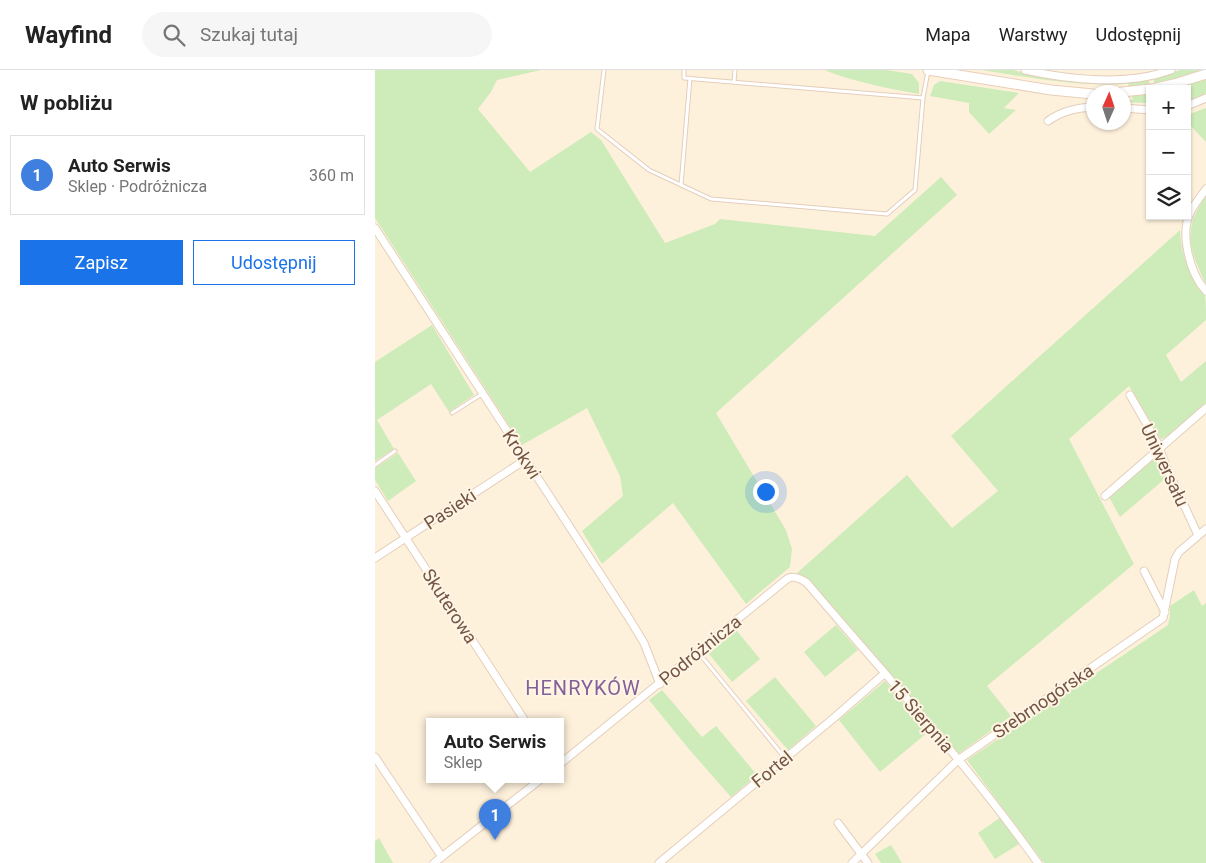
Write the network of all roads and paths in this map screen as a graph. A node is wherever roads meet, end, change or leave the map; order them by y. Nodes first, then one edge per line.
1 (604, 70) edge
2 (684, 70) edge
3 (735, 70) edge
4 (928, 70) edge
5 (1025, 70) edge
6 (1171, 70) edge
7 (1206, 74) edge
8 (690, 78) junction
9 (734, 82) junction
10 (1169, 85) edge
11 (1146, 90) edge
12 (1131, 91) edge
13 (1086, 93) edge
14 (923, 98) junction
15 (1206, 98) edge
16 (1191, 104) edge
17 (1086, 108) edge
18 (1131, 109) edge
19 (1146, 110) edge
20 (1048, 121) dead end
21 (681, 185) junction
22 (1206, 189) edge
23 (375, 228) edge
24 (1206, 291) edge
25 (483, 394) junction
26 (1130, 395) dead end
27 (1206, 408) edge
28 (452, 413) dead end
29 (1160, 449) junction
30 (395, 451) dead end
31 (525, 460) junction
32 (375, 465) edge
33 (375, 492) edge
34 (1105, 496) dead end
35 (1206, 529) edge
36 (1199, 535) junction
37 (406, 538) junction
38 (375, 558) edge
39 (1144, 571) dead end
40 (795, 578) joint
41 (1165, 612) junction
42 (698, 652) junction
43 (884, 674) junction
44 (660, 684) junction
45 (523, 718) edge
46 (375, 757) edge
47 (785, 759) junction
48 (958, 760) junction
49 (564, 761) edge
50 (536, 783) edge
51 (838, 823) dead end
52 (862, 854) junction
53 (442, 857) junction
54 (434, 863) edge
55 (659, 863) edge
56 (852, 863) edge
57 (868, 863) edge
58 (1038, 863) edge

1 - 21 lane
2 - 8 lane
3 - 9 lane
4 - 13 street
4 - 14 lane
5 - 6 street
7 - 10 street
8 - 9 lane
8 - 21 lane
9 - 14 lane
11 - 12 street
14 - 21 lane
15 - 16 street
17 - 20 street
18 - 19 street
22 - 24 street
23 - 25 street, Krokwi
25 - 28 lane
25 - 31 street, Krokwi
26 - 29 street, Uniwersału
27 - 29 street
29 - 34 street
29 - 36 street, Uniwersału
30 - 32 lane
31 - 37 street, Pasieki
31 - 44 street, Krokwi
33 - 37 street, Skuterowa
35 - 36 street
36 - 41 street
37 - 38 street, Pasieki
37 - 45 street, Skuterowa
39 - 41 street
40 - 42 street, Podróżnicza
40 - 43 street, 15 Sierpnia
41 - 48 street, Srebrnogórska
42 - 44 street, Podróżnicza
42 - 47 lane
43 - 47 street, Fortel
43 - 48 street, 15 Sierpnia
44 - 49 street, Podróżnicza
46 - 53 street
47 - 55 street, Fortel
48 - 52 street, Srebrnogórska
48 - 58 street, 15 Sierpnia
50 - 53 street
51 - 52 street
52 - 56 street, Srebrnogórska
52 - 57 street
53 - 54 street

